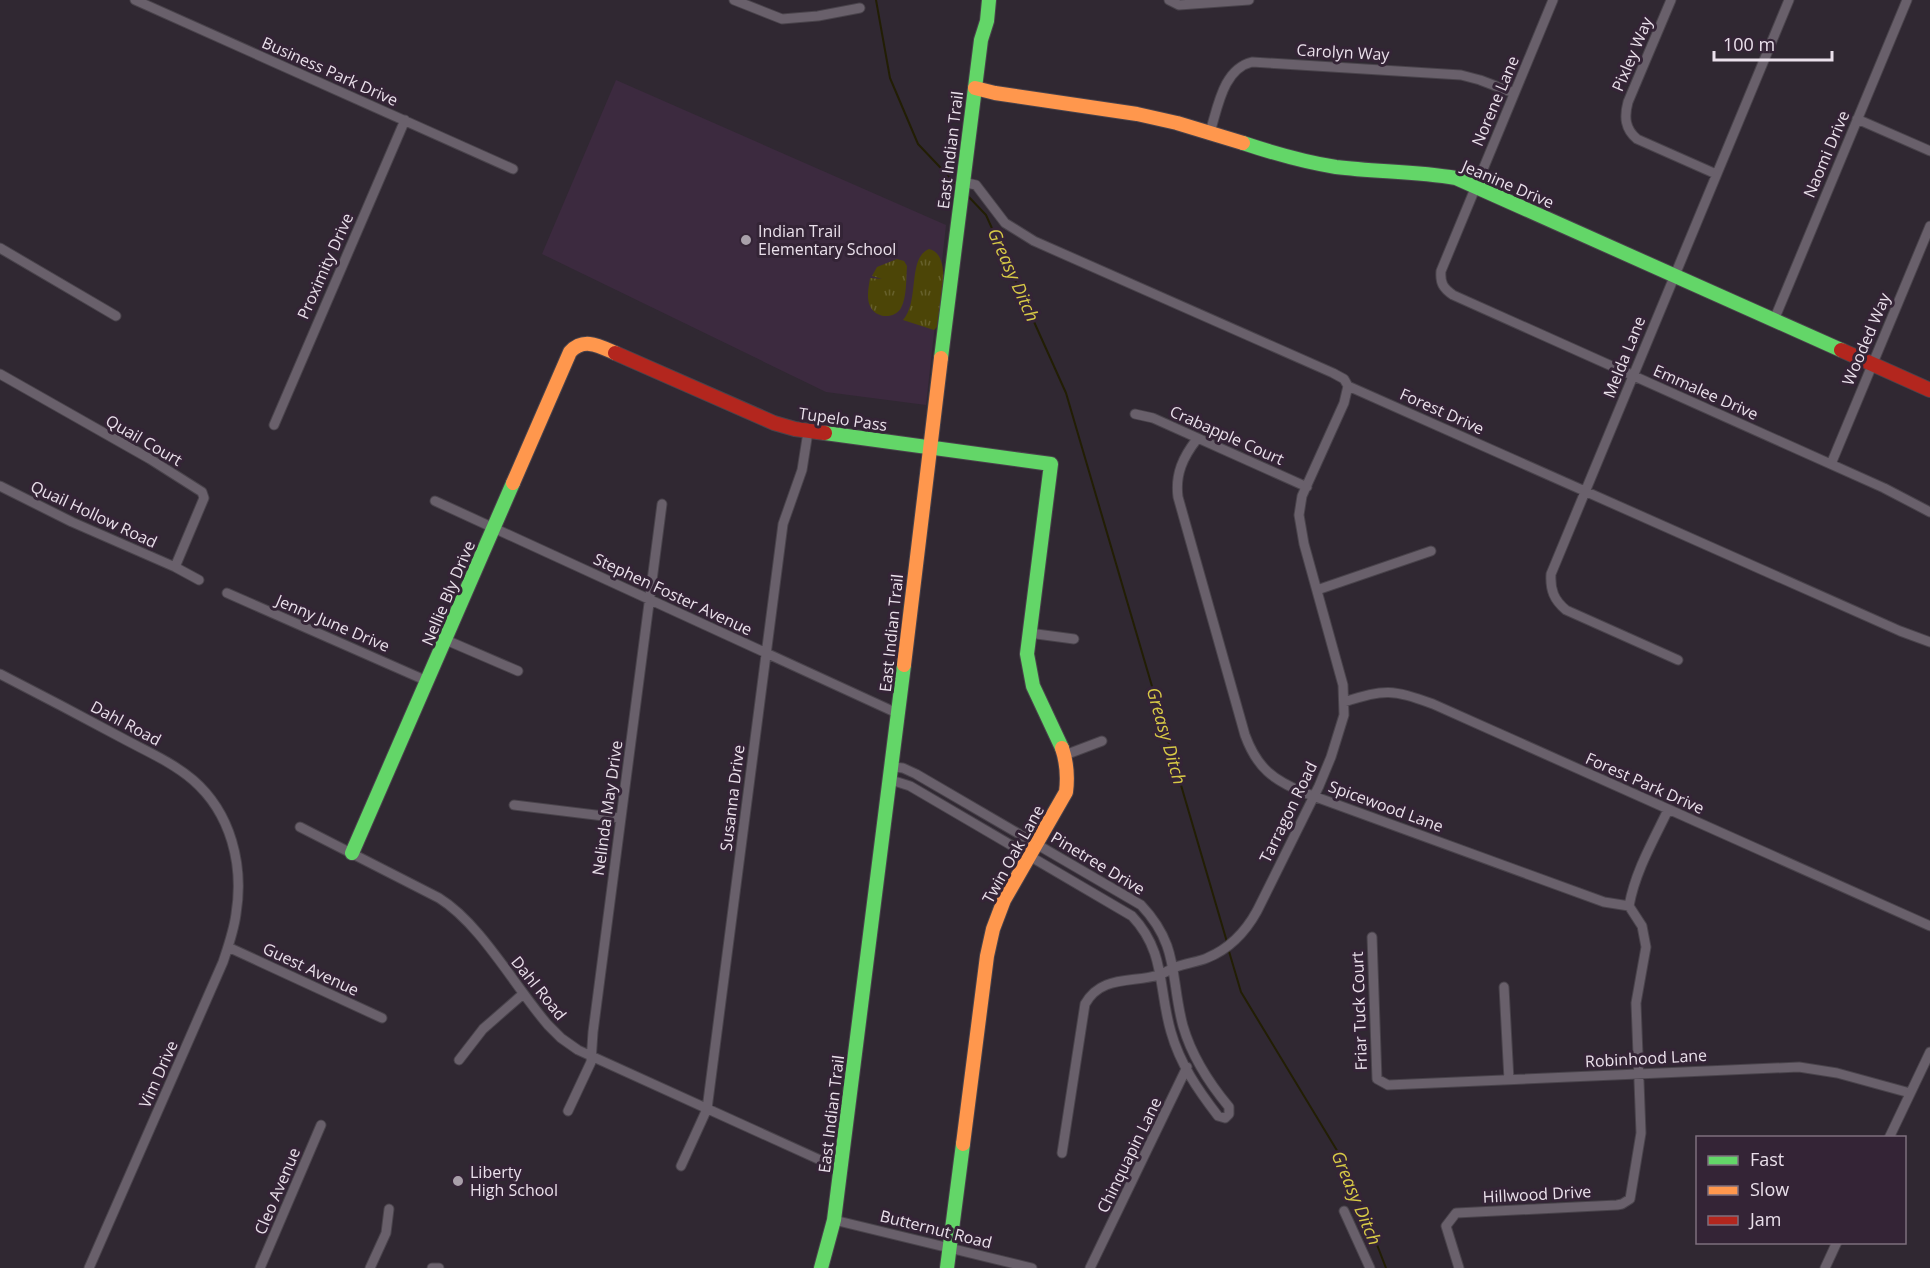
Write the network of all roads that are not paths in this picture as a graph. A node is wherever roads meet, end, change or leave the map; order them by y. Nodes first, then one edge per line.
1 (135, 0) edge
2 (734, 0) edge
3 (989, 0) edge
4 (1169, 0) edge
5 (1250, 0) edge
6 (1553, 0) edge
7 (1671, 0) edge
8 (1789, 0) edge
9 (1907, 0) edge
10 (860, 8) dead end
11 (975, 88) junction
12 (1514, 93) junction
13 (1857, 119) junction
14 (405, 120) junction
15 (1210, 132) junction
16 (1930, 151) edge
17 (513, 169) dead end
18 (1716, 174) junction
19 (963, 182) junction
20 (1476, 186) junction
21 (1930, 226) edge
22 (0, 248) edge
23 (1674, 274) junction
24 (1468, 302) joint
25 (116, 316) dead end
26 (1774, 320) junction
27 (576, 347) joint
28 (1871, 364) junction
29 (0, 374) edge
30 (1632, 375) junction
31 (1348, 386) junction
32 (1930, 390) edge
33 (1135, 414) dead end
34 (274, 424) dead end
35 (808, 432) junction
36 (1197, 439) junction
37 (929, 448) junction
38 (1051, 464) joint
39 (1831, 464) junction
40 (0, 486) edge
41 (1306, 487) junction
42 (1585, 491) junction
43 (435, 501) dead end
44 (662, 504) dead end
45 (1930, 512) edge
46 (493, 528) junction
47 (1431, 551) dead end
48 (175, 567) junction
49 (200, 580) dead end
50 (1317, 590) junction
51 (227, 593) dead end
52 (649, 599) junction
53 (1029, 633) junction
54 (1074, 639) dead end
55 (446, 640) junction
56 (1930, 642) edge
57 (766, 654) junction
58 (1678, 660) dead end
59 (518, 671) dead end
60 (0, 674) edge
61 (427, 681) junction
62 (1344, 702) junction
63 (899, 714) junction
64 (1102, 741) dead end
65 (1065, 755) junction
66 (892, 773) junction
67 (1314, 796) junction
68 (514, 805) dead end
69 (1668, 810) junction
70 (620, 818) junction
71 (300, 827) dead end
72 (1032, 848) junction
73 (352, 853) junction
74 (238, 887) joint
75 (1629, 906) junction
76 (1930, 926) edge
77 (1372, 937) dead end
78 (228, 947) junction
79 (1173, 968) junction
80 (1160, 975) junction
81 (1504, 987) dead end
82 (523, 994) junction
83 (382, 1018) dead end
84 (1930, 1052) edge
85 (591, 1055) junction
86 (1195, 1055) junction
87 (459, 1060) dead end
88 (1186, 1068) junction
89 (1639, 1073) junction
90 (1509, 1080) junction
91 (1380, 1082) joint
92 (1910, 1093) junction
93 (707, 1108) junction
94 (568, 1111) dead end
95 (321, 1125) dead end
96 (1889, 1136) edge
97 (1062, 1153) dead end
98 (681, 1166) dead end
99 (840, 1169) junction
100 (389, 1209) dead end
101 (1344, 1211) dead end
102 (834, 1220) junction
103 (1837, 1244) edge
104 (951, 1248) junction
105 (89, 1268) edge
106 (260, 1268) edge
107 (370, 1268) edge
108 (432, 1268) edge
109 (439, 1268) edge
110 (821, 1268) edge
111 (947, 1268) edge
112 (1032, 1268) edge
113 (1090, 1268) edge
114 (1370, 1268) edge
115 (1459, 1268) edge
116 (1825, 1268) edge

1 - 14 street, Business Park Drive
2 - 10 street
3 - 11 street, East Indian Trail
4 - 5 street
6 - 12 street, Norene Lane
7 - 18 street, Pixley Way
8 - 18 street, Melda Lane
9 - 13 street, Naomi Drive
11 - 15 street, Jeanine Drive
11 - 19 street, East Indian Trail
12 - 15 street, Carolyn Way
12 - 20 street, Norene Lane
13 - 16 street
13 - 26 street, Naomi Drive
14 - 17 street, Business Park Drive
14 - 34 street, Proximity Drive
15 - 20 street, Jeanine Drive
18 - 23 street, Melda Lane
19 - 31 street, Forest Drive
19 - 37 street, East Indian Trail
20 - 23 street, Jeanine Drive
20 - 24 street, Norene Lane
21 - 28 street, Wooded Way
22 - 25 street
23 - 26 street, Jeanine Drive
23 - 30 street, Melda Lane
24 - 30 street, Emmalee Drive
26 - 28 street, Jeanine Drive
27 - 35 street, Tupelo Pass
27 - 46 street, Nellie Bly Drive
28 - 32 street, Jeanine Drive
28 - 39 street, Wooded Way
29 - 48 street, Quail Court
30 - 39 street, Emmalee Drive
30 - 42 street, Melda Lane
31 - 41 street, Tarragon Road
31 - 42 street, Forest Drive
33 - 36 street, Crabapple Court
35 - 37 street, Tupelo Pass
35 - 57 street, Susanna Drive
36 - 41 street, Crabapple Court
36 - 67 street, Spicewood Lane
37 - 38 street, Tupelo Pass
37 - 63 street, East Indian Trail
38 - 53 street, Twin Oak Lane
39 - 45 street, Emmalee Drive
40 - 48 street, Quail Hollow Road
41 - 50 street, Tarragon Road
42 - 56 street, Forest Drive
42 - 58 street, Melda Lane
43 - 46 street, Stephen Foster Avenue
44 - 52 street, Nelinda May Drive
46 - 52 street, Stephen Foster Avenue
46 - 55 street, Nellie Bly Drive
47 - 50 street
48 - 49 street
50 - 62 street, Tarragon Road
51 - 61 street, Jenny June Drive
52 - 57 street, Stephen Foster Avenue
52 - 70 street, Nelinda May Drive
53 - 54 street
53 - 65 street, Twin Oak Lane
55 - 59 street
55 - 61 street, Nellie Bly Drive
57 - 63 street, Stephen Foster Avenue
57 - 93 street, Susanna Drive
60 - 74 street, Dahl Road
61 - 73 street, Nellie Bly Drive
62 - 67 street, Tarragon Road
62 - 69 street, Forest Park Drive
63 - 66 street, East Indian Trail
64 - 65 street
65 - 72 street, Twin Oak Lane
66 - 72 street, Pinetree Drive
66 - 72 street, Pinetree Drive
66 - 99 street, East Indian Trail
67 - 75 street, Spicewood Lane
67 - 79 street, Tarragon Road
68 - 70 street
69 - 75 street
69 - 76 street, Forest Park Drive
70 - 85 street, Nelinda May Drive
71 - 73 street, Dahl Road
72 - 79 street, Pinetree Drive
72 - 80 street, Pinetree Drive
72 - 104 street, Twin Oak Lane
73 - 82 street, Dahl Road
74 - 78 street, Vim Drive
75 - 89 street
77 - 91 street, Friar Tuck Court
78 - 83 street, Guest Avenue
78 - 105 street, Vim Drive
79 - 80 street, Tarragon Road
79 - 86 street, Pinetree Drive
80 - 88 street, Pinetree Drive
80 - 97 street, Tarragon Road
81 - 90 street
82 - 85 street, Dahl Road
82 - 87 street
84 - 92 street
85 - 93 street, Dahl Road
85 - 94 street, Nelinda May Drive
86 - 88 street, Chinquapin Lane
86 - 88 street, Pinetree Drive
88 - 113 street, Chinquapin Lane
89 - 90 street, Robinhood Lane
89 - 92 street, Robinhood Lane
89 - 115 street, Hillwood Drive
90 - 91 street, Robinhood Lane
92 - 96 street
93 - 98 street, Susanna Drive
93 - 99 street, Dahl Road
95 - 106 street, Cleo Avenue
99 - 102 street, East Indian Trail
100 - 107 street
101 - 114 street
102 - 104 street, Butternut Road
102 - 110 street, East Indian Trail
103 - 116 street
104 - 111 street, Twin Oak Lane
104 - 112 street, Butternut Road
108 - 109 street

